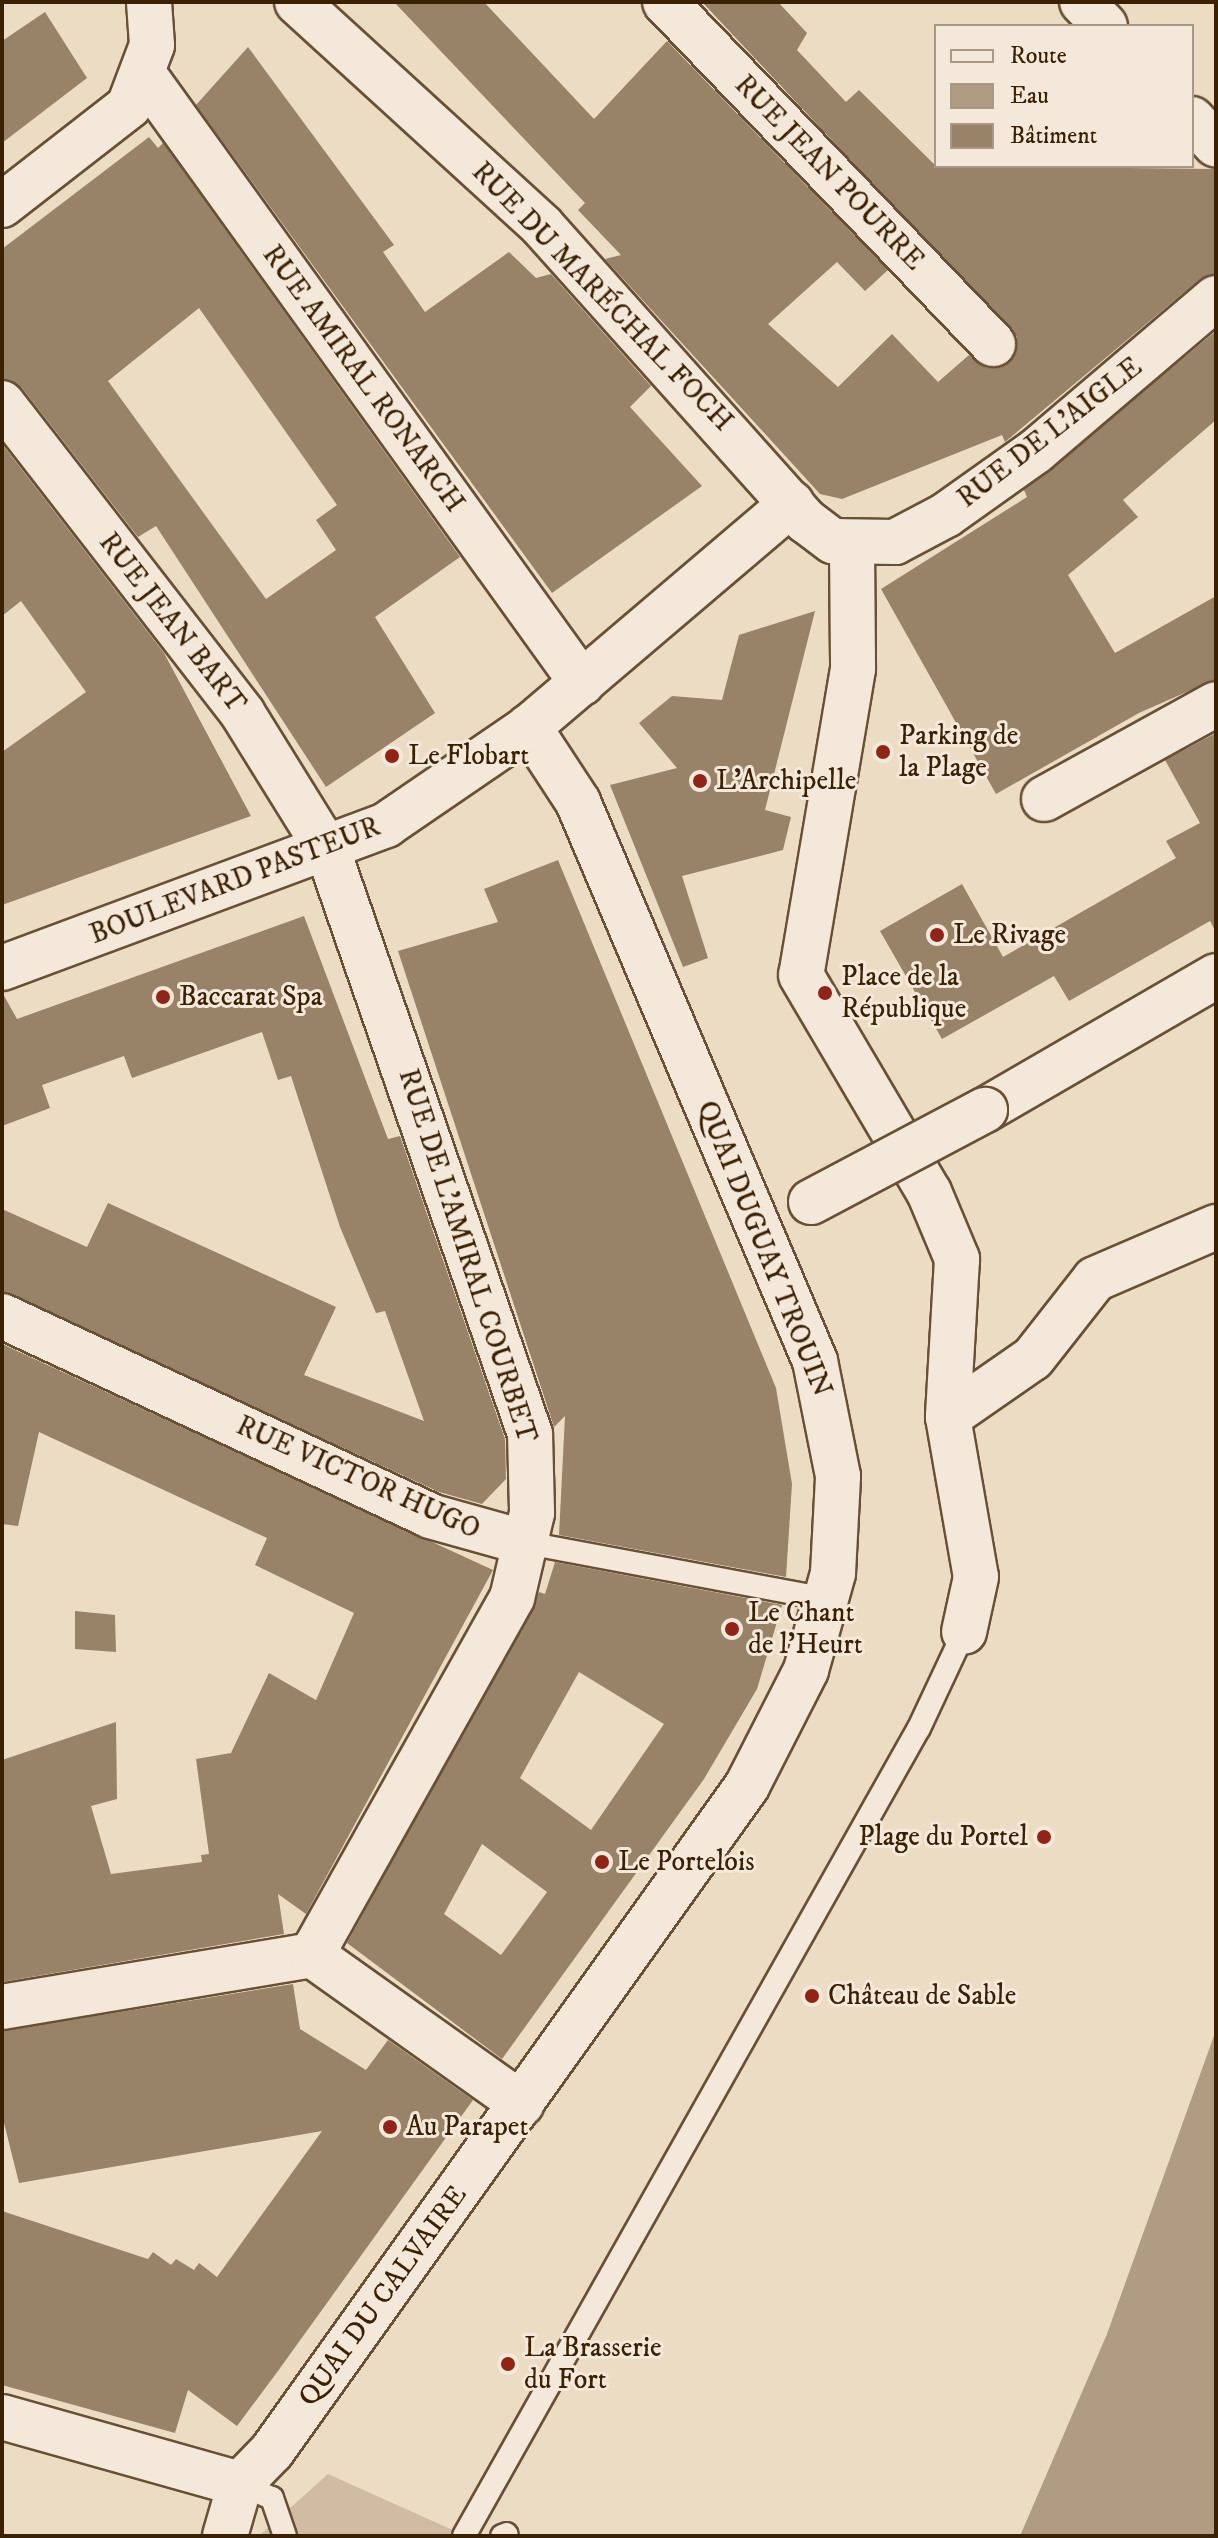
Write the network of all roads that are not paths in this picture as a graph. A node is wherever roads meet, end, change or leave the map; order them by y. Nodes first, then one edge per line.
1 (149, 2) edge
2 (297, 2) edge
3 (665, 2) edge
4 (1082, 2) edge
5 (1103, 24) edge
6 (145, 76) junction
7 (1194, 121) edge
8 (1216, 145) edge
9 (2, 205) edge
10 (1216, 298) edge
11 (993, 344) dead end
12 (2, 403) edge
13 (792, 503) junction
14 (852, 547) junction
15 (582, 683) junction
16 (1216, 704) edge
17 (529, 727) junction
18 (1044, 799) dead end
19 (328, 851) junction
20 (2, 968) edge
21 (1216, 976) edge
22 (1216, 1227) edge
23 (759, 1228) junction
24 (2, 1316) edge
25 (948, 1417) junction
26 (527, 1543) junction
27 (827, 1599) junction
28 (964, 1632) joint
29 (312, 1955) junction
30 (2, 2007) edge
31 (522, 2104) junction
32 (2, 2417) edge
33 (240, 2484) junction
34 (225, 2536) edge
35 (285, 2536) edge
36 (464, 2536) edge

1 - 6 street
2 - 13 street, RUE DU MARÉCHAL FOCH
3 - 11 street, RUE JEAN POURRE
4 - 5 street
6 - 9 street
6 - 15 street, RUE AMIRAL RONARCH
7 - 8 street
10 - 14 street, RUE DE L'AIGLE
12 - 19 street, RUE JEAN BART
13 - 14 street
13 - 15 street, BOULEVARD PASTEUR
14 - 25 street
15 - 17 street, BOULEVARD PASTEUR
16 - 18 street
17 - 19 street, BOULEVARD PASTEUR
17 - 23 street, QUAI DUGUAY TROUIN
19 - 20 street, BOULEVARD PASTEUR
19 - 26 street, RUE DE L'AMIRAL COURBET
21 - 23 street, bridge
22 - 25 street
23 - 27 street, QUAI DUGUAY TROUIN
24 - 26 street, RUE VICTOR HUGO
25 - 28 street
26 - 27 lane, RUE VICTOR HUGO
26 - 29 street, RUE DE L'AMIRAL COURBET
27 - 31 street, QUAI DUGUAY TROUIN
28 - 36 lane
29 - 30 street
29 - 31 street
31 - 33 street, QUAI DU CALVAIRE
32 - 33 street
33 - 34 street
33 - 35 lane

